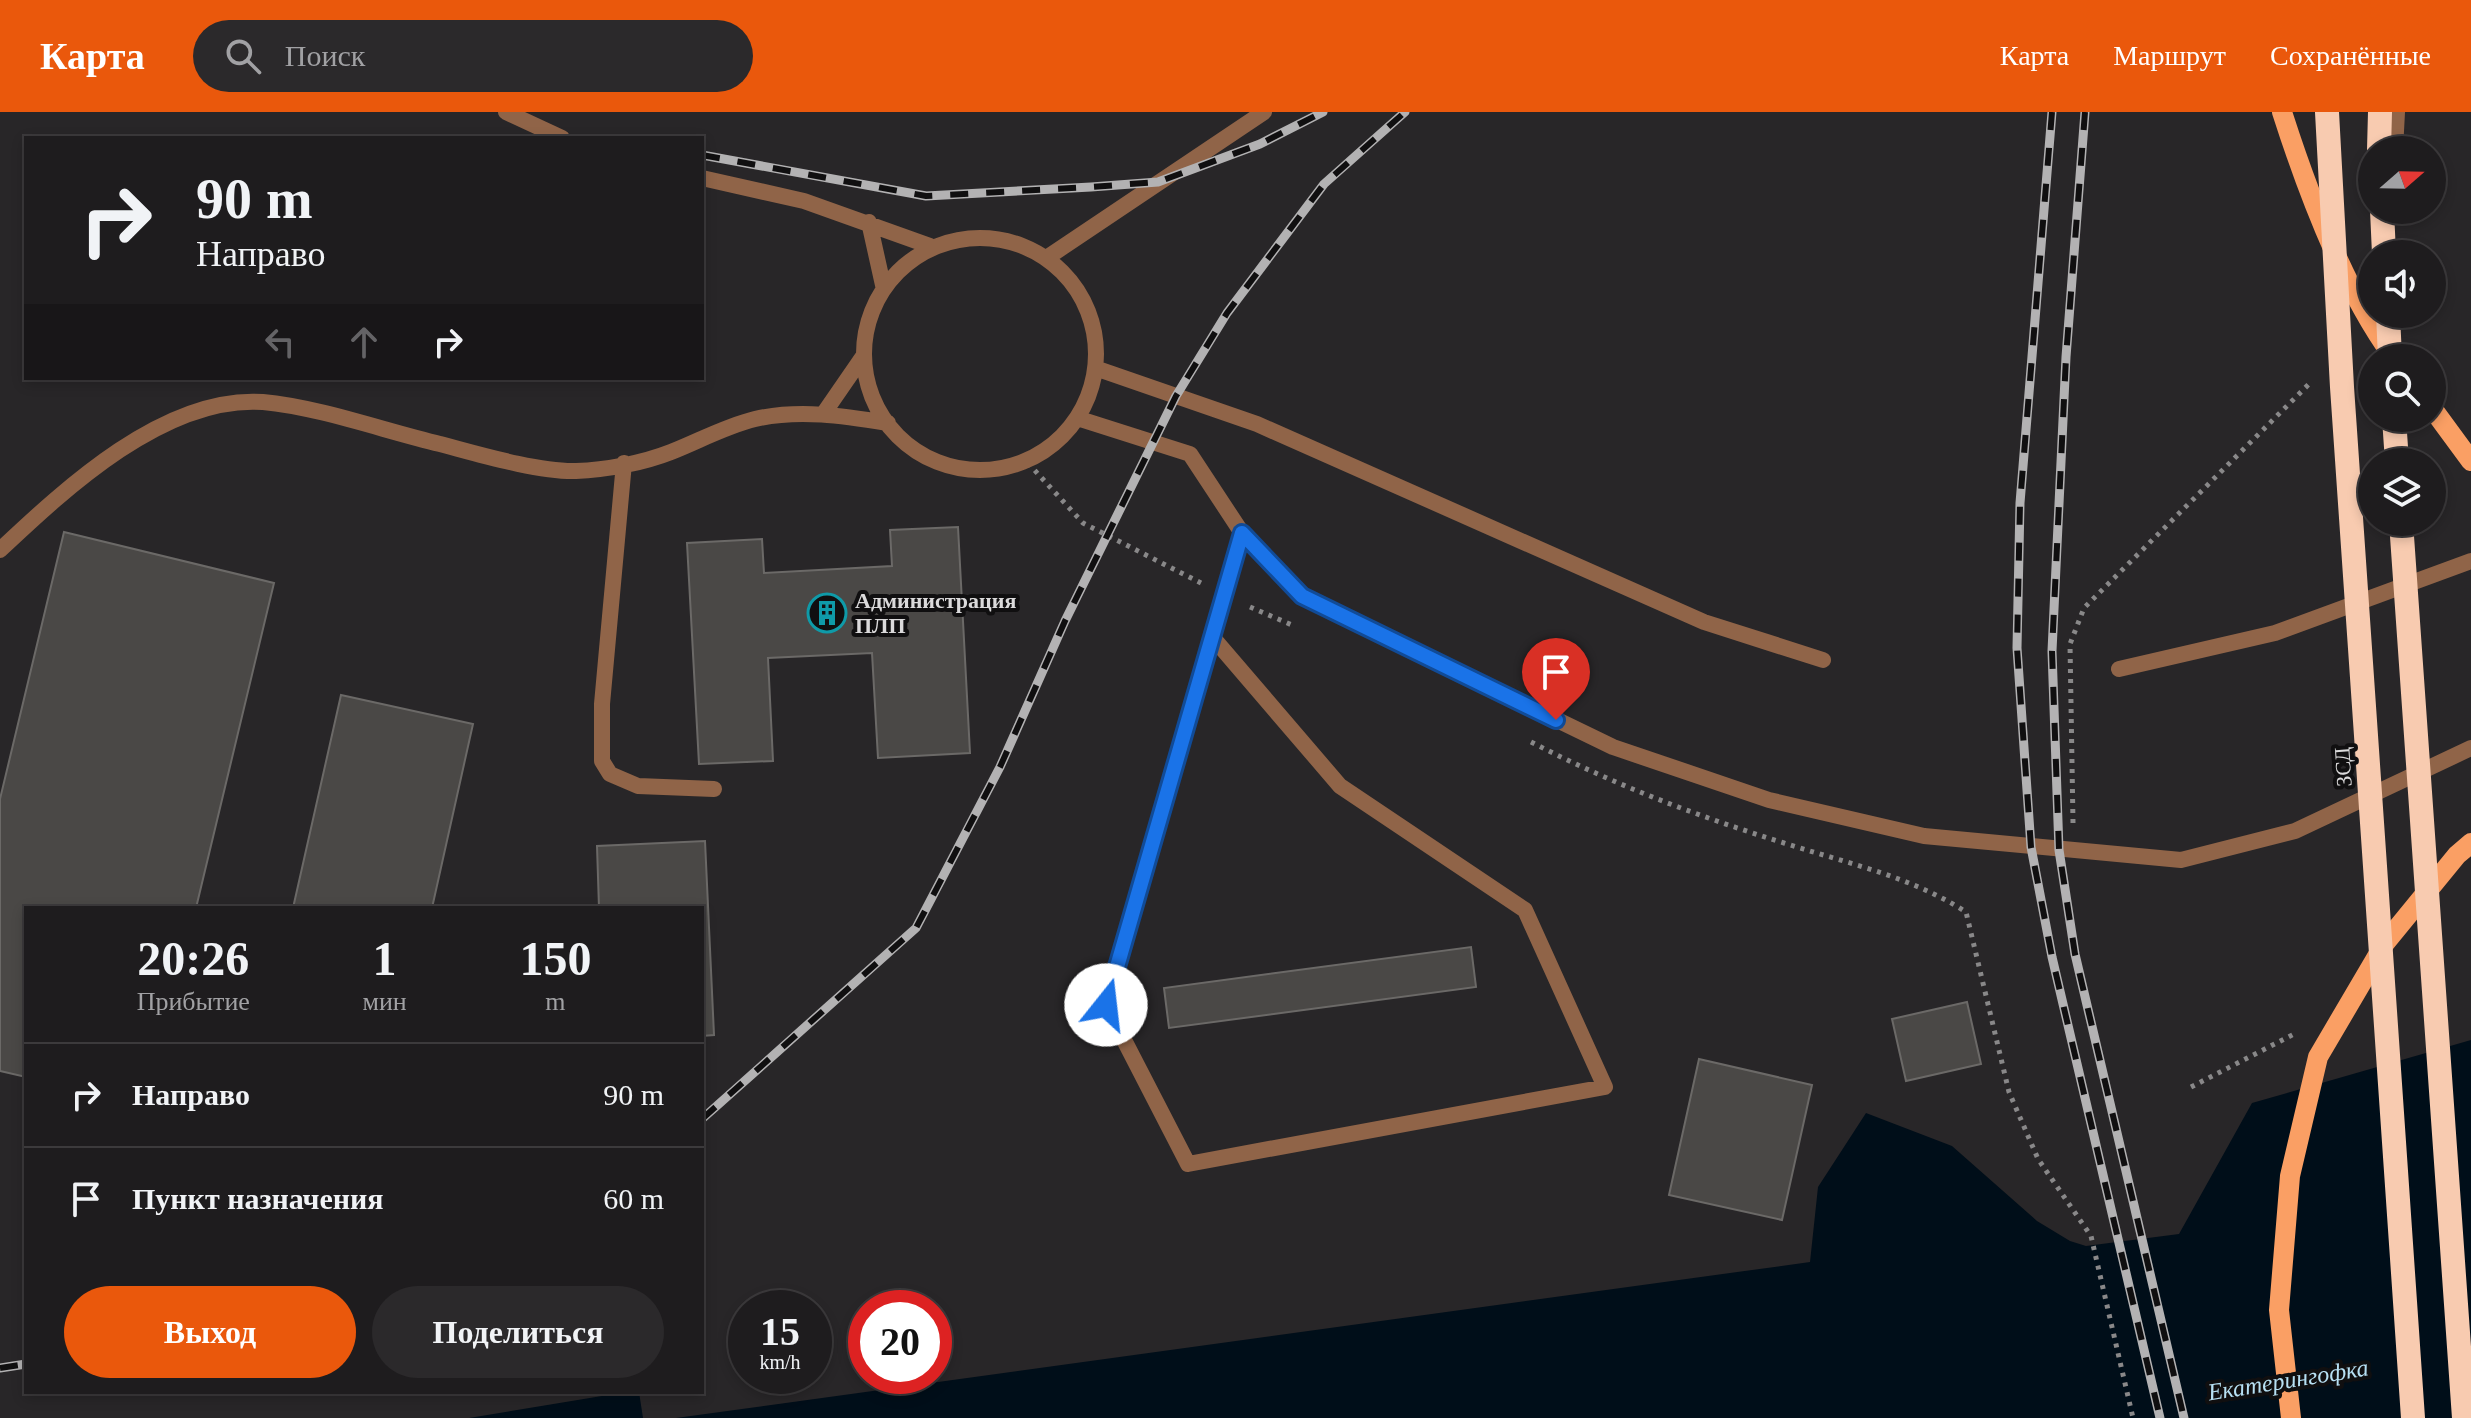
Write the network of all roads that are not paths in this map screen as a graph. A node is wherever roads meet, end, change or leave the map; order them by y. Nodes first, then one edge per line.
1 (506, 112) edge
2 (1264, 112) edge
3 (2282, 112) edge
4 (2327, 112) edge
5 (2380, 112) edge
6 (2397, 112) edge
7 (558, 136) edge
8 (2379, 136) edge
9 (2396, 136) edge
10 (704, 178) edge
11 (869, 222) junction
12 (930, 246) junction
13 (1048, 257) junction
14 (883, 285) junction
15 (2383, 344) edge
16 (864, 355) junction
17 (1098, 369) junction
18 (824, 413) junction
19 (1080, 419) junction
20 (888, 423) junction
21 (2446, 427) edge
22 (2471, 461) edge
23 (624, 463) junction
24 (1242, 533) junction
25 (2402, 536) edge
26 (0, 550) edge
27 (2471, 561) edge
28 (1214, 639) junction
29 (1823, 660) dead end
30 (2119, 669) dead end
31 (2471, 748) edge
32 (714, 789) dead end
33 (2471, 843) edge
34 (2291, 1418) edge
35 (2413, 1418) edge
36 (2464, 1418) edge

1 - 7 lane
2 - 13 lane
3 - 15 main road
4 - 35 highway, ЗСД
5 - 8 highway
6 - 9 lane
10 - 11 lane
11 - 12 lane
11 - 14 lane
12 - 13 lane
12 - 14 lane
13 - 17 lane
14 - 16 lane
16 - 18 lane
16 - 20 lane
17 - 19 lane
17 - 29 lane
18 - 20 lane
18 - 23 lane
19 - 20 lane
19 - 24 lane
21 - 22 main road
23 - 26 lane
23 - 32 lane
24 - 28 lane
24 - 31 lane
25 - 36 highway
27 - 30 lane
28 - 28 lane
33 - 34 main road

